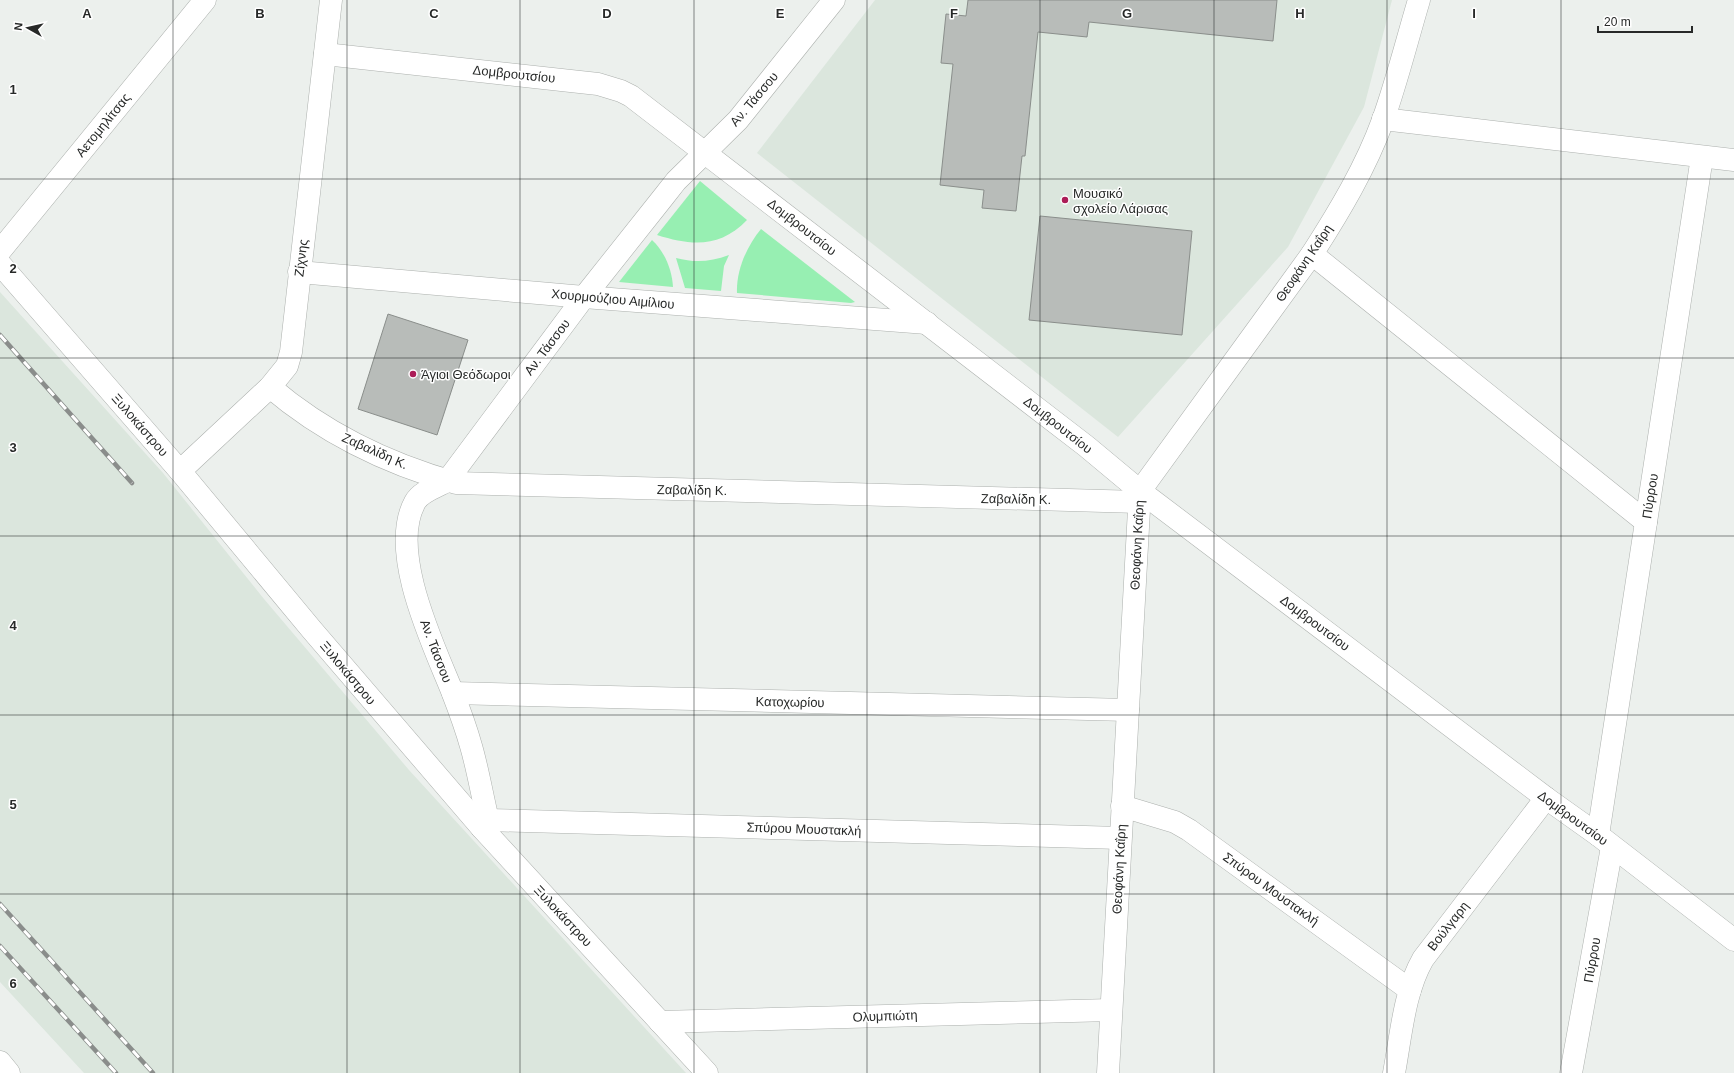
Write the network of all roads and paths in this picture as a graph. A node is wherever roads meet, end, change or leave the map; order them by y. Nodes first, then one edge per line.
1 (205, 0) edge
2 (331, 0) edge
3 (834, 0) edge
4 (1419, 0) edge
5 (325, 54) junction
6 (1383, 119) junction
7 (705, 152) junction
8 (1702, 157) junction
9 (1734, 160) edge
10 (0, 251) edge
11 (1312, 254) junction
12 (0, 264) edge
13 (299, 272) junction
14 (584, 297) junction
15 (927, 323) junction
16 (270, 387) junction
17 (180, 471) junction
18 (447, 481) junction
19 (1140, 496) junction
20 (1646, 522) junction
21 (453, 693) junction
22 (1128, 710) junction
23 (1546, 798) junction
24 (1122, 806) junction
25 (485, 824) junction
26 (1120, 838) junction
27 (1605, 841) junction
28 (1734, 940) edge
29 (1410, 990) junction
30 (1111, 1010) junction
31 (660, 1022) junction
32 (0, 1062) edge
33 (9, 1073) edge
34 (707, 1073) edge
35 (1108, 1073) edge
36 (1396, 1073) edge
37 (1571, 1073) edge

1 - 10 street, Αετομηλίτσας
2 - 5 street, Ζίχνης
3 - 7 street, Αν. Τάσσου
4 - 6 street, Θεοφάνη Καΐρη
5 - 7 street, Δομβρουτσίου
5 - 13 street, Ζίχνης
6 - 8 street
6 - 11 street, Θεοφάνη Καΐρη
7 - 14 street, Αν. Τάσσου
7 - 15 street, Δομβρουτσίου
8 - 9 street
8 - 20 street, Πύρρου
11 - 19 street, Θεοφάνη Καΐρη
11 - 20 street
12 - 17 street, Ξυλοκάστρου
13 - 14 street, Χουρμούζιου Αιμίλιου
13 - 16 street, Ζίχνης
14 - 15 street, Χουρμούζιου Αιμίλιου
14 - 18 street, Αν. Τάσσου
15 - 19 street, Δομβρουτσίου
16 - 17 street, Ζίχνης
16 - 18 street, Ζαβαλίδη Κ.
17 - 25 street, Ξυλοκάστρου
18 - 19 street, Ζαβαλίδη Κ.
18 - 21 street, Αν. Τάσσου
19 - 22 street, Θεοφάνη Καΐρη
19 - 23 street, Δομβρουτσίου
20 - 27 street, Πύρρου
21 - 22 street, Κατοχωρίου
21 - 25 street, Αν. Τάσσου
22 - 24 street, Θεοφάνη Καΐρη
23 - 27 street, Δομβρουτσίου
23 - 29 street, Βούλγαρη
24 - 26 street, Θεοφάνη Καΐρη
24 - 29 street, Σπύρου Μουστακλή
25 - 26 street, Σπύρου Μουστακλή
25 - 31 street, Ξυλοκάστρου
26 - 30 street, Θεοφάνη Καΐρη
27 - 28 street, Δομβρουτσίου
27 - 37 street, Πύρρου
29 - 36 street, Βούλγαρη
30 - 31 street, Ολυμπιώτη
30 - 35 street, Θεοφάνη Καΐρη
31 - 34 street, Ξυλοκάστρου
32 - 33 street

